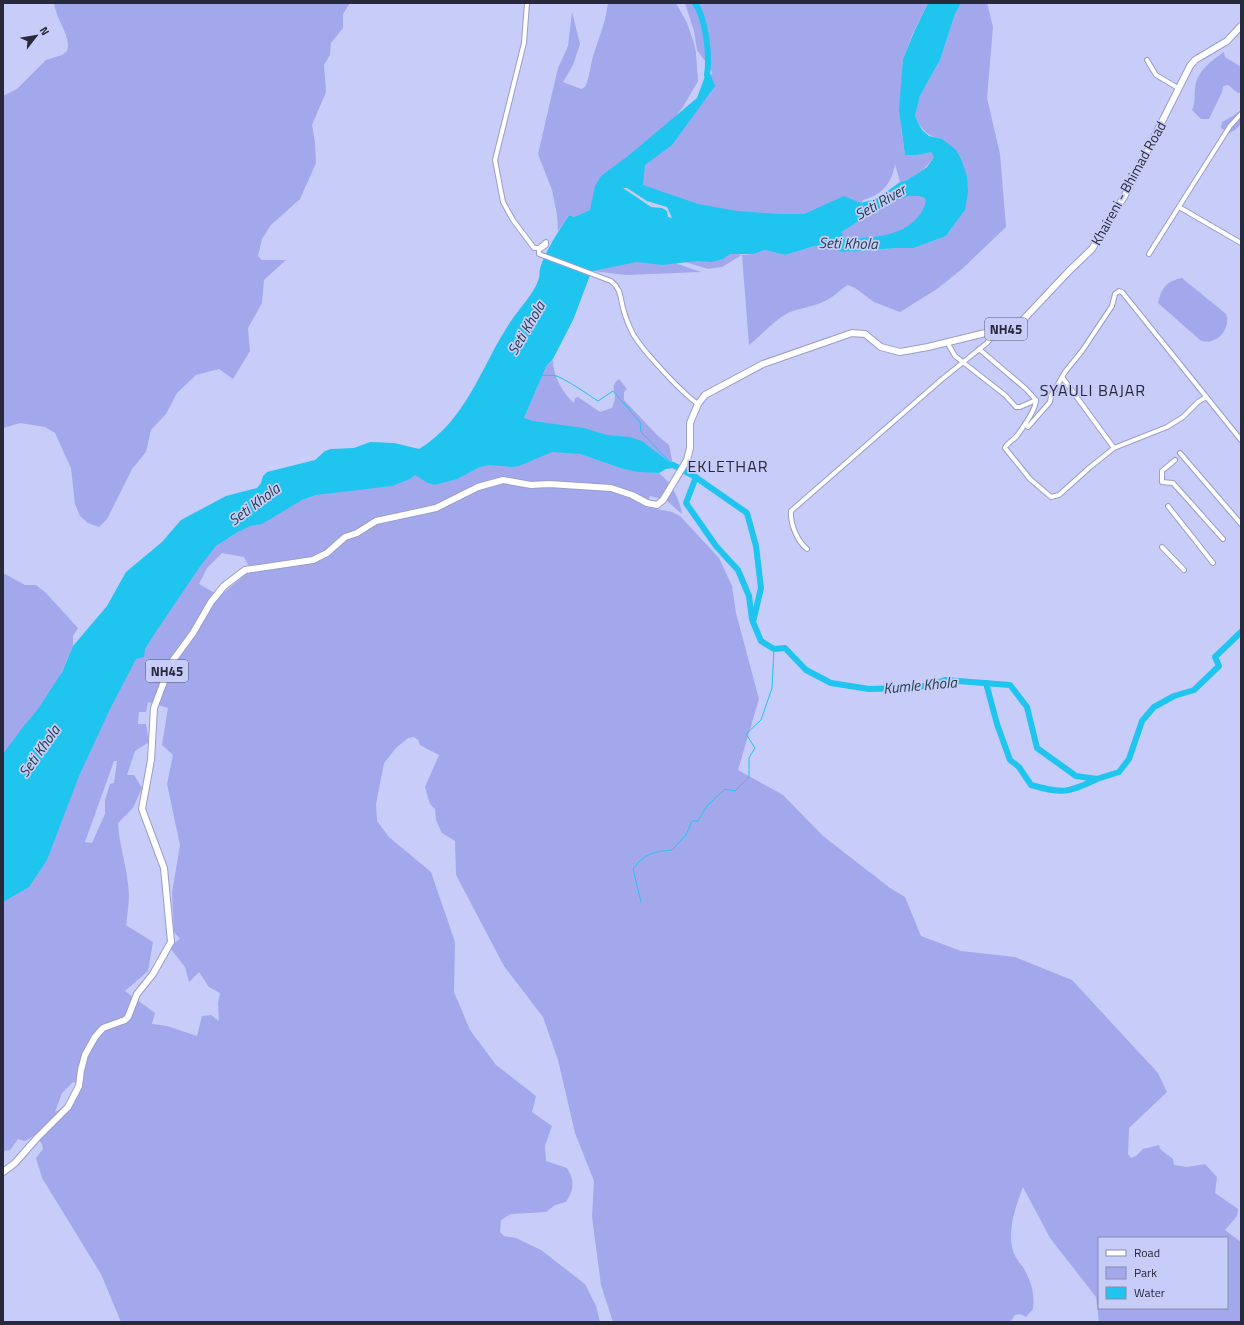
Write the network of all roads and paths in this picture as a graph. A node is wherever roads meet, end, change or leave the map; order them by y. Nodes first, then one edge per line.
1 (527, 3) edge
2 (1241, 26) edge
3 (1147, 60) dead end
4 (1178, 88) junction
5 (1241, 114) edge
6 (1179, 207) junction
7 (1241, 243) edge
8 (1149, 254) dead end
9 (995, 332) junction
10 (947, 342) junction
11 (979, 349) junction
12 (962, 363) junction
13 (1062, 377) junction
14 (1206, 397) junction
15 (1036, 400) junction
16 (698, 404) junction
17 (1024, 424) junction
18 (1241, 440) edge
19 (1114, 448) junction
20 (1180, 453) dead end
21 (1175, 460) dead end
22 (1168, 506) dead end
23 (1241, 524) edge
24 (1223, 539) dead end
25 (1162, 547) dead end
26 (807, 549) dead end
27 (1213, 563) dead end
28 (1184, 570) dead end
29 (3, 1172) edge

1 - 16 street
2 - 4 main road, Khaireni - Bhimad Road / NH45
3 - 4 street
4 - 9 main road, Khaireni - Bhimad Road / NH45
5 - 6 street
6 - 7 street
6 - 8 street
9 - 10 main road, Khaireni - Bhimad Road / NH45
9 - 11 street
10 - 12 street
10 - 16 main road, Khaireni - Bhimad Road / NH45
11 - 12 street
11 - 15 street
12 - 15 street
12 - 26 street
13 - 14 street
13 - 17 street
13 - 19 street
14 - 18 street
14 - 19 street
15 - 17 street
16 - 29 main road, Khaireni - Bhimad Road / NH45
17 - 19 street
20 - 23 street
21 - 24 street
22 - 27 street
25 - 28 street

